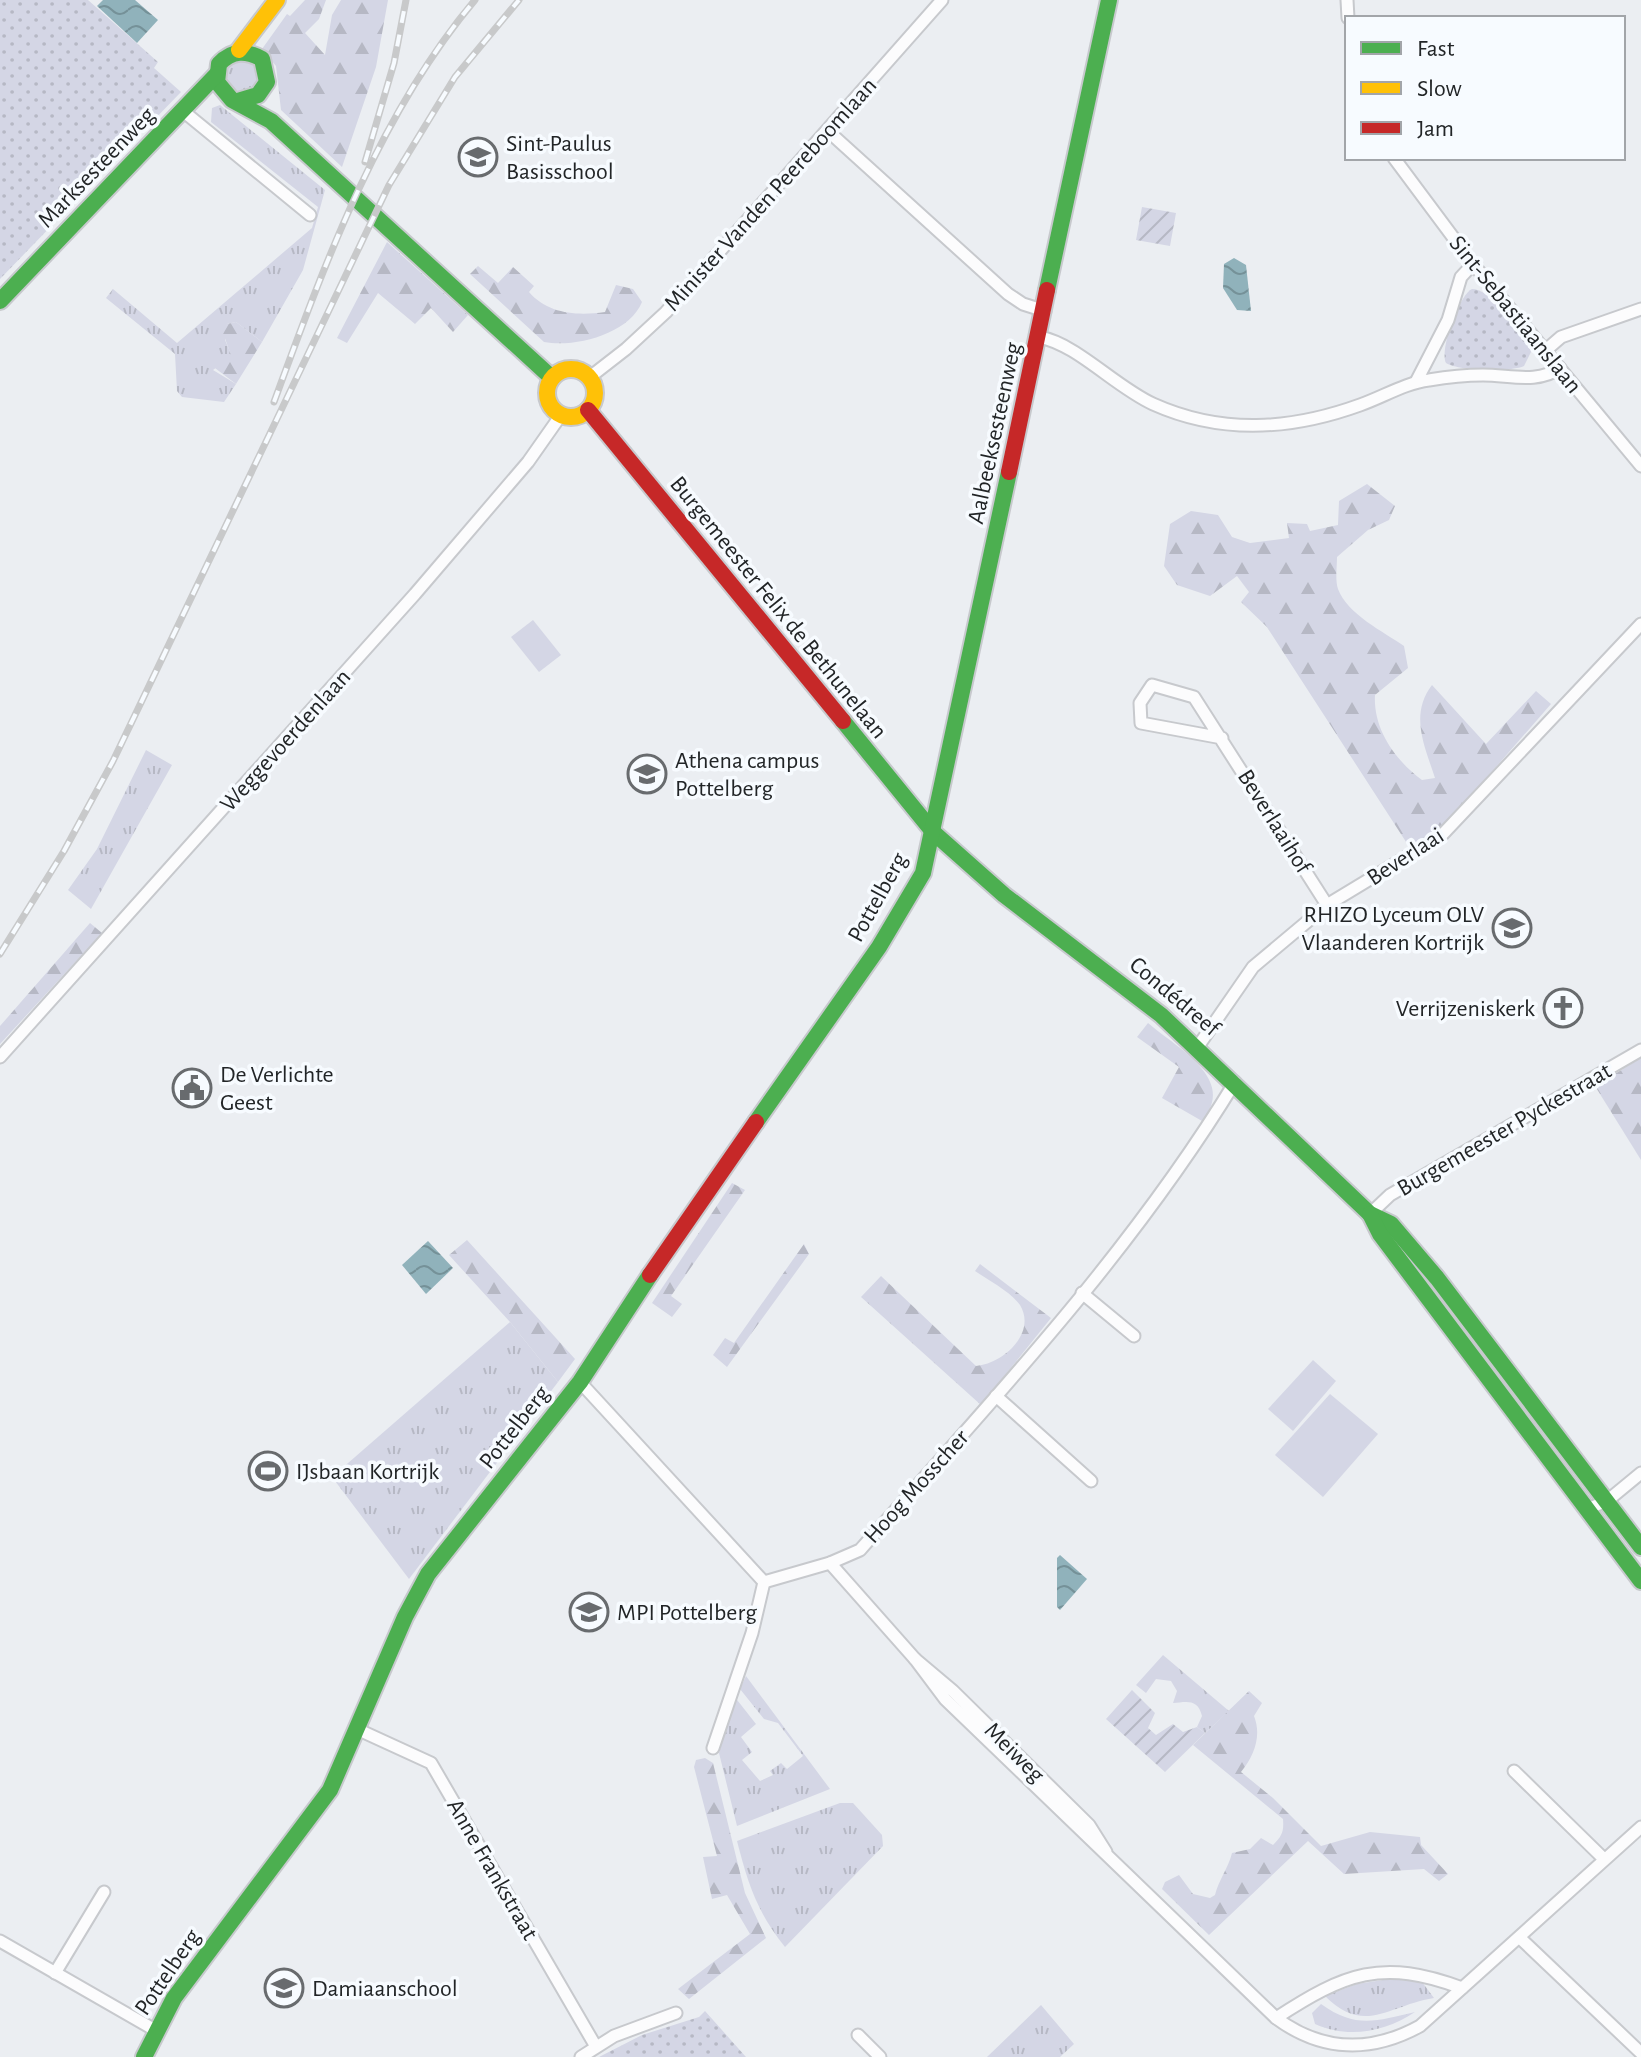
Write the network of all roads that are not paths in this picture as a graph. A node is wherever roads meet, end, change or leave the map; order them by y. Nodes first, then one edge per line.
1 (277, 0) edge
2 (942, 0) edge
3 (1100, 0) edge
4 (1109, 0) edge
5 (1098, 42) junction
6 (247, 52) junction
7 (217, 74) junction
8 (262, 93) junction
9 (231, 97) junction
10 (189, 106) junction
11 (271, 121) junction
12 (828, 131) junction
13 (1395, 160) edge
14 (310, 215) dead end
15 (1473, 264) junction
16 (0, 301) edge
17 (1641, 309) edge
18 (1045, 311) junction
19 (1039, 337) junction
20 (1546, 350) junction
21 (1560, 368) junction
22 (590, 377) junction
23 (552, 378) junction
24 (1416, 382) junction
25 (588, 410) junction
26 (561, 415) junction
27 (1641, 466) edge
28 (1641, 624) edge
29 (1222, 738) junction
30 (934, 833) junction
31 (1327, 905) junction
32 (1199, 1045) junction
33 (1641, 1050) edge
34 (0, 1057) edge
35 (1235, 1082) junction
36 (1370, 1214) junction
37 (1082, 1293) junction
38 (1134, 1336) dead end
39 (580, 1382) junction
40 (996, 1396) junction
41 (1641, 1473) edge
42 (1091, 1481) dead end
43 (1607, 1501) junction
44 (1587, 1509) junction
45 (1641, 1547) edge
46 (830, 1563) junction
47 (1641, 1581) edge
48 (764, 1582) junction
49 (359, 1730) junction
50 (713, 1748) dead end
51 (1514, 1771) dead end
52 (1641, 1827) edge
53 (1604, 1859) junction
54 (104, 1892) dead end
55 (1520, 1938) junction
56 (0, 1941) edge
57 (55, 1973) junction
58 (1462, 1988) junction
59 (676, 2013) dead end
60 (1276, 2018) junction
61 (155, 2030) junction
62 (858, 2035) dead end
63 (595, 2045) junction
64 (1641, 2053) edge
65 (144, 2057) edge
66 (581, 2057) edge
67 (880, 2057) edge

1 - 6 main road
2 - 12 street, Minister Vanden Peereboomlaan
3 - 5 main road, Aalbeeksesteenweg
4 - 5 main road, Aalbeeksesteenweg
5 - 18 main road, Aalbeeksesteenweg
6 - 7 main road
6 - 8 main road
7 - 9 main road
7 - 10 main road, Marksesteenweg
8 - 9 main road
8 - 11 main road
9 - 10 main road, Marksesteenweg
9 - 11 main road
10 - 14 street
10 - 16 main road, Marksesteenweg
11 - 23 main road
12 - 18 street
12 - 22 street, Minister Vanden Peereboomlaan
13 - 15 street, Sint-Sebastiaanslaan
15 - 20 street, Sint-Sebastiaanslaan
15 - 24 street
17 - 20 street
18 - 19 main road, Aalbeeksesteenweg
19 - 24 street
19 - 30 main road, Aalbeeksesteenweg
20 - 21 street, Sint-Sebastiaanslaan
21 - 24 street
21 - 27 street, Sint-Sebastiaanslaan
22 - 23 main road
22 - 25 main road
23 - 26 main road
25 - 26 main road
25 - 30 main road, Burgemeester Felix de Bethunelaan
26 - 34 street, Weggevoerdenlaan
28 - 31 street, Beverlaai
29 - 29 street, Beverlaaihof
29 - 31 street, Beverlaaihof
30 - 32 main road, Condédreef
30 - 39 main road, Pottelberg
31 - 32 street, Beverlaai
32 - 35 main road, Condédreef
33 - 36 street, Burgemeester Pyckestraat
35 - 36 main road, Condédreef
35 - 37 street, Hoog Mosscher
36 - 43 main road, Condédreef
36 - 44 main road, Condédreef
37 - 38 street
37 - 40 street, Hoog Mosscher
39 - 48 street
39 - 49 main road, Pottelberg
40 - 42 street
40 - 46 street, Hoog Mosscher
41 - 43 street
43 - 44 street
43 - 45 main road, Condédreef
44 - 47 main road, Condédreef
46 - 48 street, Hoog Mosscher
46 - 60 street, Meiweg
48 - 50 street
49 - 61 main road, Pottelberg
49 - 63 street, Anne Frankstraat
51 - 53 street
52 - 53 street, Meiweg
53 - 55 street, Meiweg
54 - 57 street
55 - 58 street, Meiweg
55 - 64 street
56 - 57 street
57 - 61 street
58 - 60 street
58 - 60 street, Meiweg
59 - 63 street
61 - 65 main road, Pottelberg
62 - 67 street
63 - 66 street

